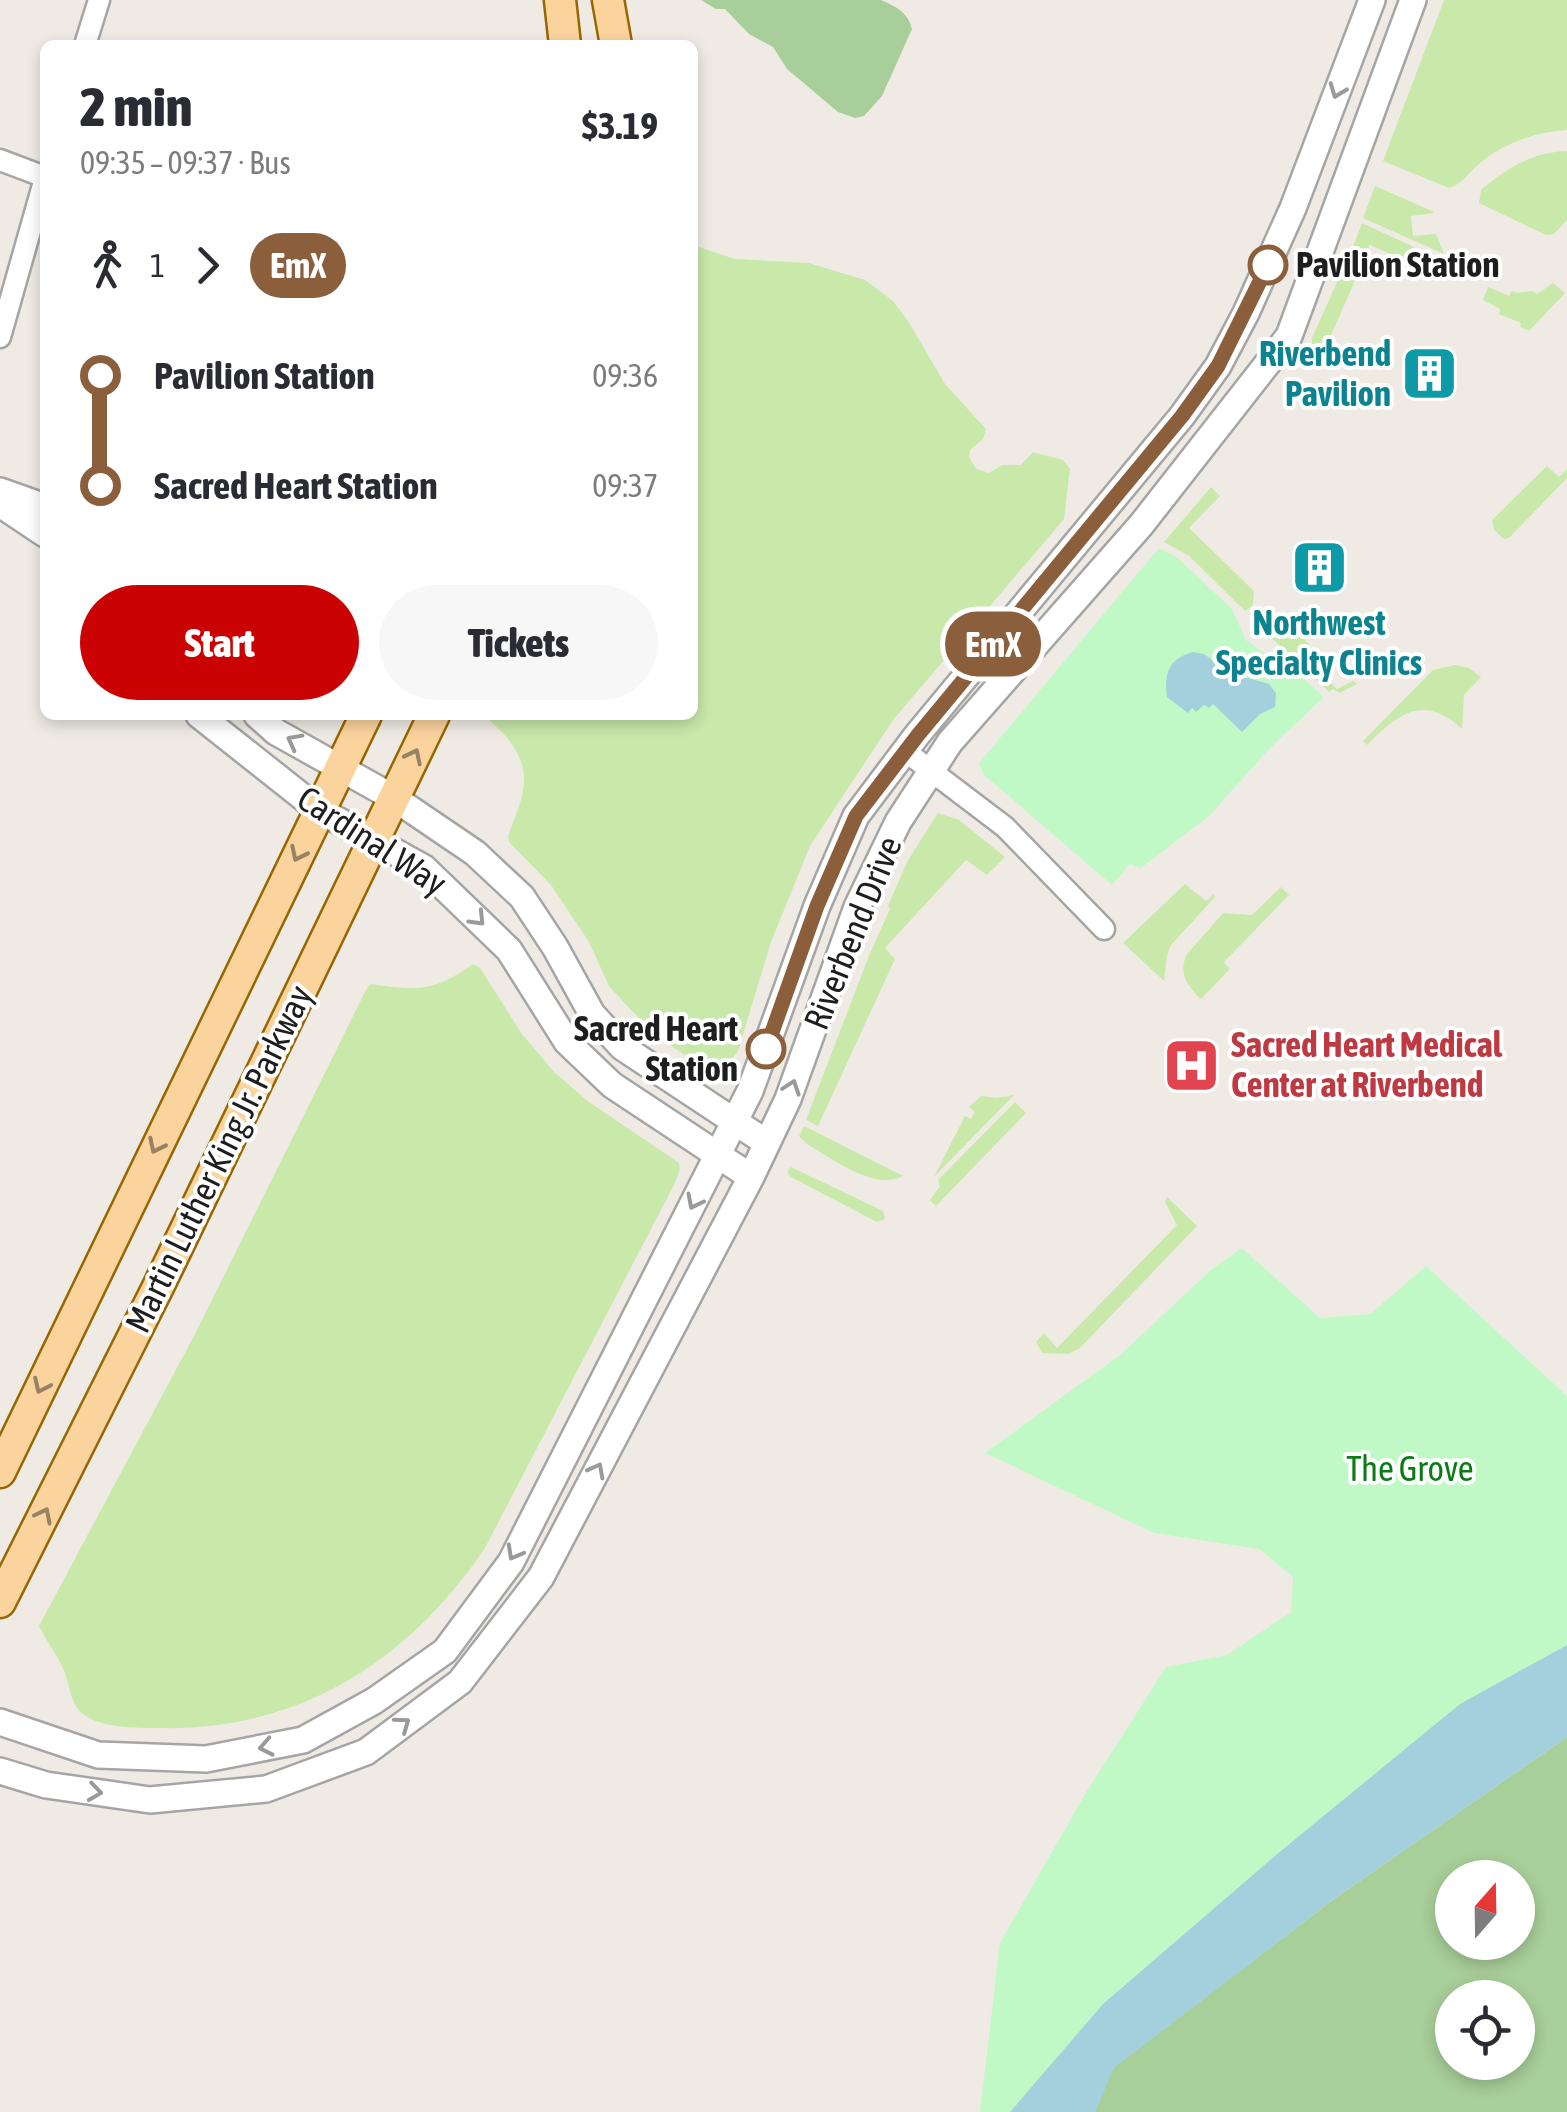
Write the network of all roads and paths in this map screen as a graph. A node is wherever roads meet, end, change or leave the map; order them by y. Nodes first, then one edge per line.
1 (99, 0) edge
2 (560, 0) edge
3 (608, 0) edge
4 (1372, 0) edge
5 (1413, 0) edge
6 (87, 40) edge
7 (564, 40) edge
8 (615, 40) edge
9 (0, 160) edge
10 (40, 175) edge
11 (40, 195) edge
12 (0, 337) edge
13 (0, 492) edge
14 (0, 504) edge
15 (40, 506) edge
16 (40, 531) edge
17 (205, 720) edge
18 (263, 720) edge
19 (363, 720) edge
20 (432, 720) edge
21 (905, 751) junction
22 (340, 766) junction
23 (931, 772) junction
24 (394, 798) junction
25 (319, 810) junction
26 (374, 838) junction
27 (1104, 930) dead end
28 (734, 1123) junction
29 (768, 1143) junction
30 (717, 1156) junction
31 (751, 1176) junction
32 (0, 1472) edge
33 (0, 1602) edge
34 (0, 1722) edge
35 (0, 1770) edge

1 - 6 street
2 - 7 main road
3 - 8 main road
4 -> 21 street, Riverbend Drive
5 - 23 street, Riverbend Drive
9 - 10 street
11 - 12 street
13 - 15 street
14 - 16 street
17 - 25 street, Cardinal Way
22 -> 18 street, Cardinal Way
19 - 22 main road, Martin Luther King Jr. Parkway
24 -> 20 main road, Martin Luther King Jr. Parkway
21 - 23 street
21 - 28 street, Riverbend Drive
22 - 24 street, Cardinal Way
22 - 25 main road, Martin Luther King Jr. Parkway
23 - 27 street
29 -> 23 street, Riverbend Drive
24 - 26 main road, Martin Luther King Jr. Parkway
24 - 28 street, Cardinal Way
25 - 26 street, Cardinal Way
25 -> 32 main road, Martin Luther King Jr. Parkway
26 -> 30 street, Cardinal Way
33 -> 26 main road, Martin Luther King Jr. Parkway
28 - 29 street, Cardinal Way
28 - 30 street, Riverbend Drive
29 - 31 street, Riverbend Drive
30 - 31 street, Cardinal Way
30 -> 34 street, Riverbend Drive
35 -> 31 street, Riverbend Drive

